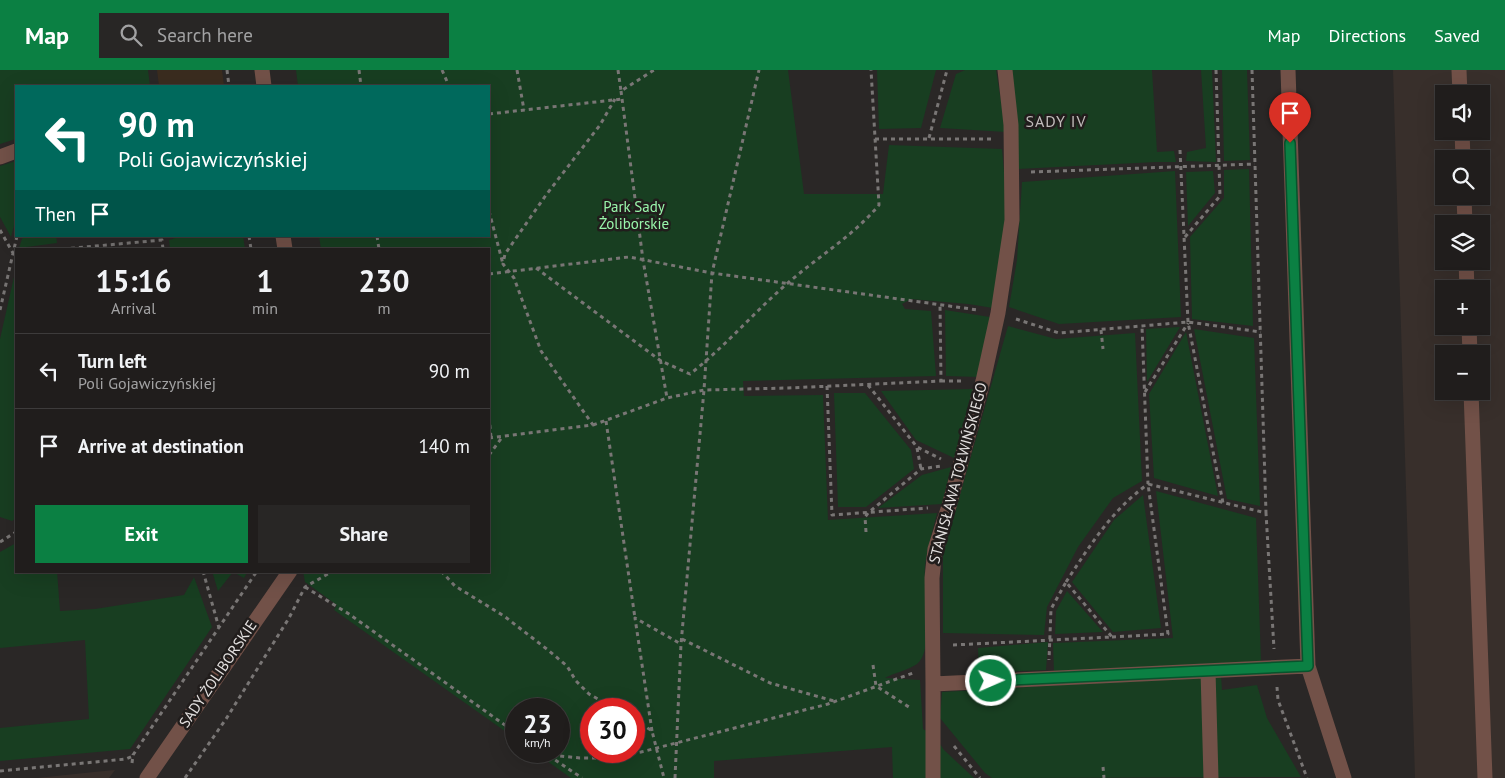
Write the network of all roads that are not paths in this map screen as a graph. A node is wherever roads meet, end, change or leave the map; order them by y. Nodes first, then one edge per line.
1 (262, 70) edge
2 (1006, 70) edge
3 (1288, 70) edge
4 (1460, 70) edge
5 (264, 85) edge
6 (1460, 85) edge
7 (15, 151) edge
8 (0, 157) edge
9 (1471, 400) edge
10 (289, 573) edge
11 (1308, 666) junction
12 (1208, 671) junction
13 (933, 684) junction
14 (147, 778) edge
15 (933, 778) edge
16 (1211, 778) edge
17 (1344, 778) edge
18 (1485, 778) edge

1 - 5 street
2 - 13 street, STANISŁAWA TOŁWIŃSKIEGO
3 - 11 street
4 - 6 street
7 - 8 street
9 - 18 street
10 - 14 street, SADY ŻOLIBORSKIE
11 - 12 street
11 - 17 street
12 - 13 street
12 - 16 street
13 - 15 street, STANISŁAWA TOŁWIŃSKIEGO

